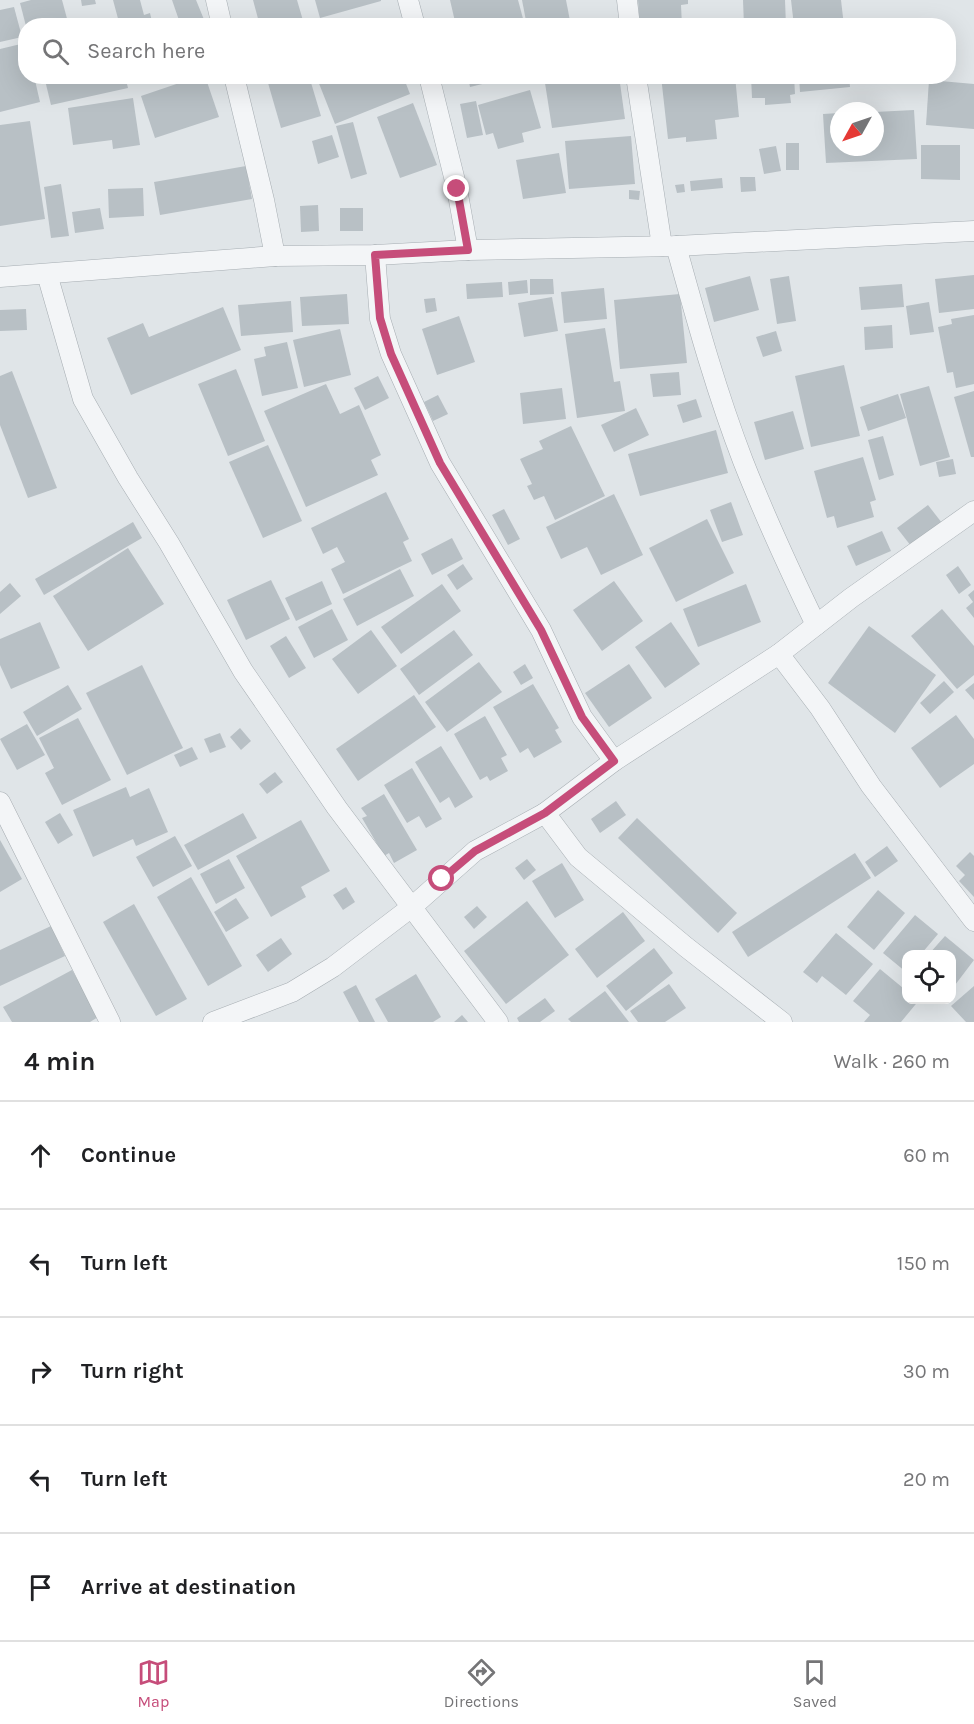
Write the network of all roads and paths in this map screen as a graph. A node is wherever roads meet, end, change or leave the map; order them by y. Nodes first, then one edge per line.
1 (216, 0) edge
2 (408, 0) edge
3 (627, 0) edge
4 (220, 18) edge
5 (413, 18) edge
6 (629, 18) edge
7 (236, 84) edge
8 (431, 84) edge
9 (638, 84) edge
10 (974, 231) edge
11 (669, 246) junction
12 (468, 250) junction
13 (375, 255) junction
14 (275, 256) junction
15 (47, 274) junction
16 (0, 277) edge
17 (974, 510) edge
18 (816, 625) junction
19 (779, 654) junction
20 (614, 761) junction
21 (0, 802) edge
22 (545, 813) junction
23 (413, 906) junction
24 (974, 921) edge
25 (110, 1022) edge
26 (213, 1022) edge
27 (498, 1022) edge
28 (782, 1022) edge

1 - 4 street
2 - 5 street
3 - 6 street
7 - 14 street
8 - 12 street
9 - 11 street
10 - 11 street
11 - 12 street
11 - 18 street
12 - 13 street
13 - 14 street
13 - 20 street
14 - 15 street
15 - 16 street
15 - 23 street
17 - 18 street
18 - 19 street
19 - 20 street
19 - 24 street
20 - 22 street
21 - 25 street
22 - 23 street
22 - 28 street
23 - 26 street
23 - 27 street

